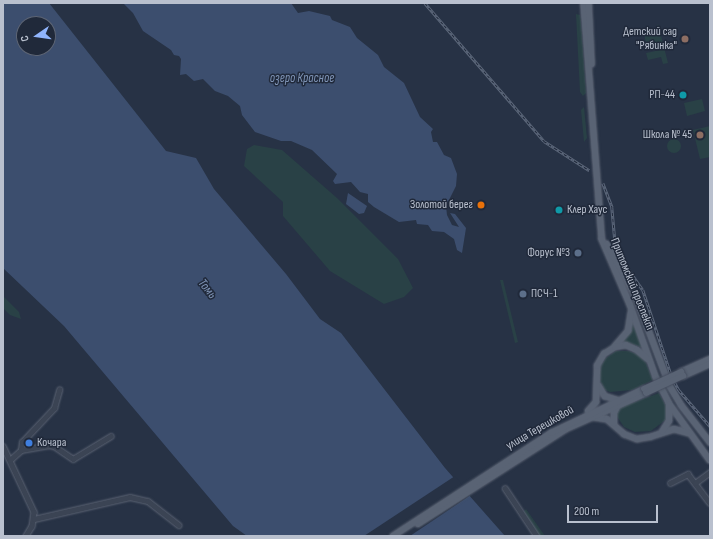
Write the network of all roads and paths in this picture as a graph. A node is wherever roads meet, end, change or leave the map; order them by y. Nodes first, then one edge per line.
1 (584, 3) edge
2 (589, 3) edge
3 (630, 284) junction
4 (622, 286) junction
5 (630, 304) junction
6 (615, 347) junction
7 (710, 359) edge
8 (649, 361) junction
9 (710, 364) edge
10 (682, 374) junction
11 (597, 378) junction
12 (59, 390) dead end
13 (618, 402) junction
14 (669, 403) junction
15 (584, 417) junction
16 (614, 424) junction
17 (662, 432) junction
18 (693, 435) junction
19 (111, 436) dead end
20 (709, 439) edge
21 (697, 441) junction
22 (3, 446) edge
23 (21, 450) junction
24 (10, 460) junction
25 (710, 460) edge
26 (710, 472) edge
27 (486, 477) junction
28 (670, 483) dead end
29 (695, 483) junction
30 (505, 488) dead end
31 (710, 502) edge
32 (34, 519) junction
33 (179, 525) dead end
34 (26, 536) edge
35 (393, 536) edge
36 (399, 536) edge
37 (537, 536) edge

1 - 4 main road, Притомский проспект
2 - 3 main road, Притомский проспект
3 - 4 main road
3 - 20 main road, Притомский проспект
4 - 5 main road, Притомский проспект
5 - 6 main road
5 - 8 main road, Притомский проспект
6 - 8 main road
6 - 11 main road
7 - 10 main road, улица Терешковой
8 - 14 main road, Притомский проспект
9 - 10 main road, улица Терешковой
10 - 13 main road, улица Терешковой, bridge
11 - 13 main road
11 - 15 main road
12 - 23 street
13 - 15 main road, улица Терешковой
13 - 16 main road
14 - 17 main road
14 - 18 main road, Притомский проспект
15 - 16 main road
15 - 27 main road, улица Терешковой
16 - 17 main road
17 - 18 main road
18 - 21 main road, Притомский проспект
19 - 23 street
20 - 21 main road
21 - 25 main road, Притомский проспект
22 - 24 street
23 - 24 street
24 - 32 street
26 - 29 street
27 - 35 main road, улица Терешковой
27 - 36 main road, улица Терешковой
28 - 29 street
29 - 31 street
30 - 37 street
32 - 33 street
32 - 34 street

